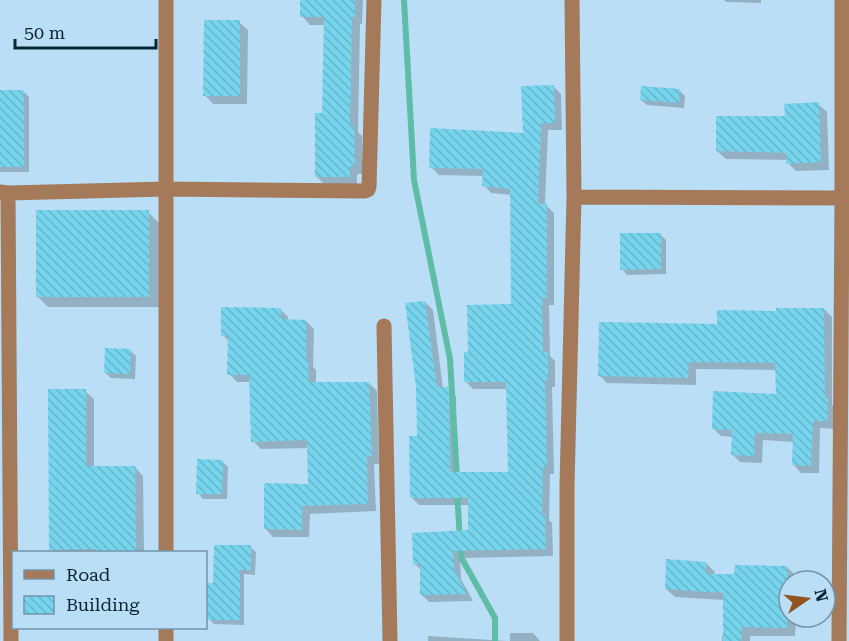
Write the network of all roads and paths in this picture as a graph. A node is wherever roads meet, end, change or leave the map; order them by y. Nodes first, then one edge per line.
1 (166, 0) edge
2 (374, 0) edge
3 (572, 0) edge
4 (842, 0) edge
5 (166, 189) junction
6 (4, 193) edge
7 (573, 197) junction
8 (845, 198) edge
9 (384, 326) dead end
10 (166, 551) edge
11 (11, 641) edge
12 (390, 641) edge
13 (567, 641) edge
14 (838, 641) edge

1 - 5 street
2 - 5 street
3 - 7 street
4 - 8 street
5 - 6 street
5 - 10 street
6 - 11 street
7 - 8 street
7 - 13 street
8 - 14 street
9 - 12 street

